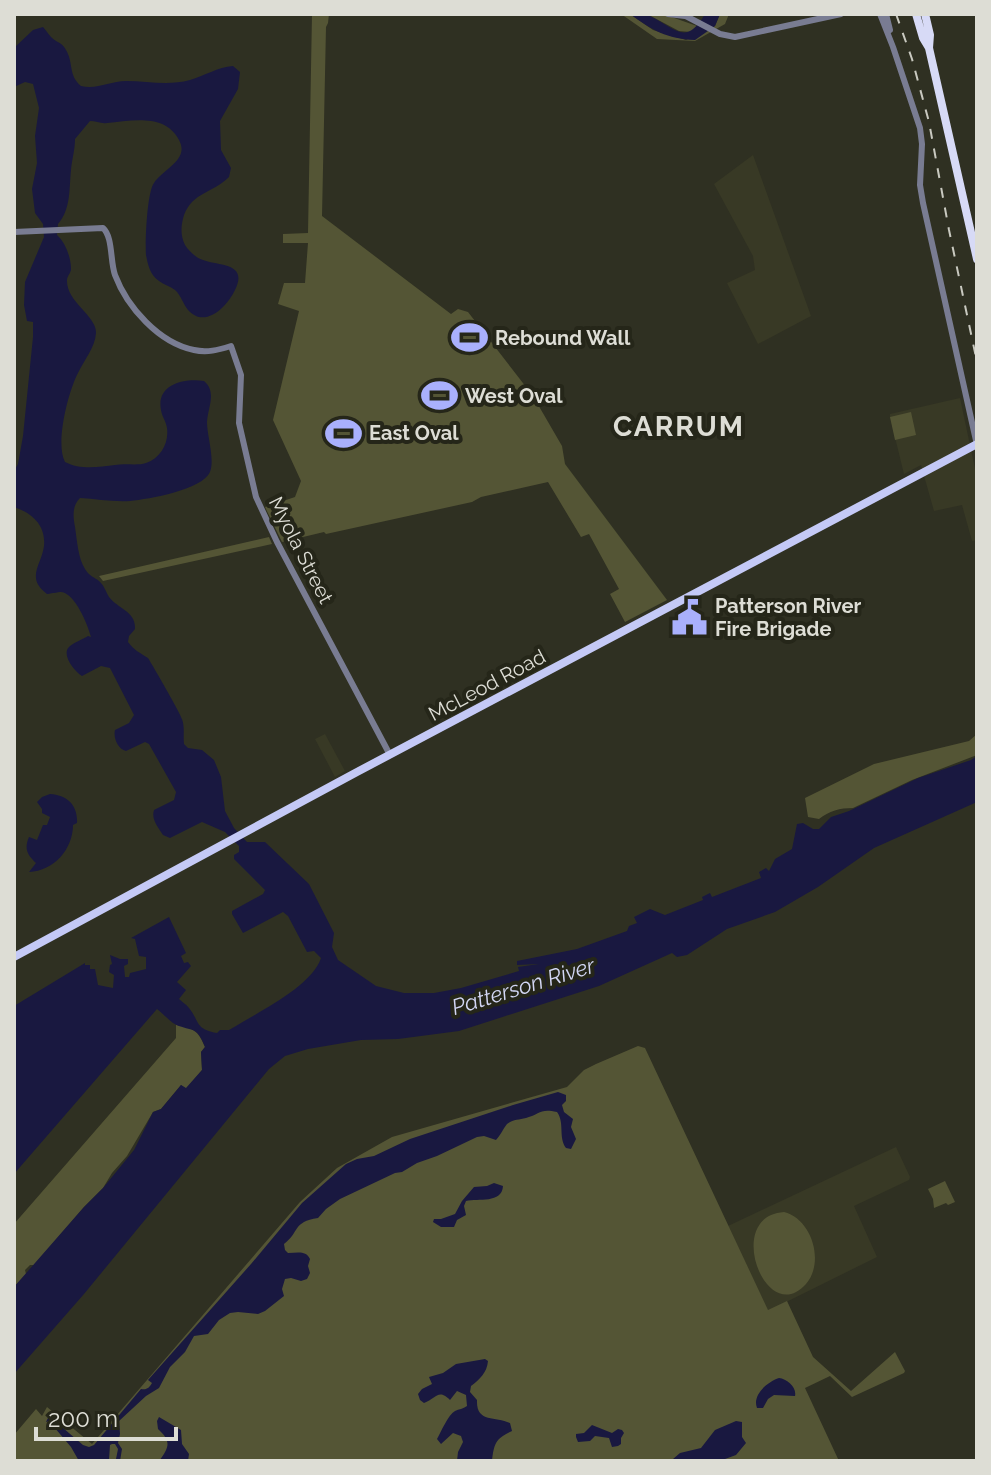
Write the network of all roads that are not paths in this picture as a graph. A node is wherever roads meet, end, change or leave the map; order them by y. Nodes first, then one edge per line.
1 (668, 14) edge
2 (841, 14) edge
3 (880, 14) edge
4 (886, 14) edge
5 (916, 14) edge
6 (925, 14) edge
7 (684, 15) edge
8 (829, 15) edge
9 (893, 47) junction
10 (929, 48) junction
11 (14, 232) edge
12 (977, 259) edge
13 (977, 444) edge
14 (390, 755) junction
15 (14, 957) edge

1 - 7 street
2 - 8 street
3 - 9 street
4 - 9 street
5 - 10 highway
6 - 10 highway
7 - 8 street
9 - 13 street
10 - 12 highway
11 - 14 street, Myola Street
13 - 14 main road, McLeod Road
14 - 15 main road, McLeod Road

